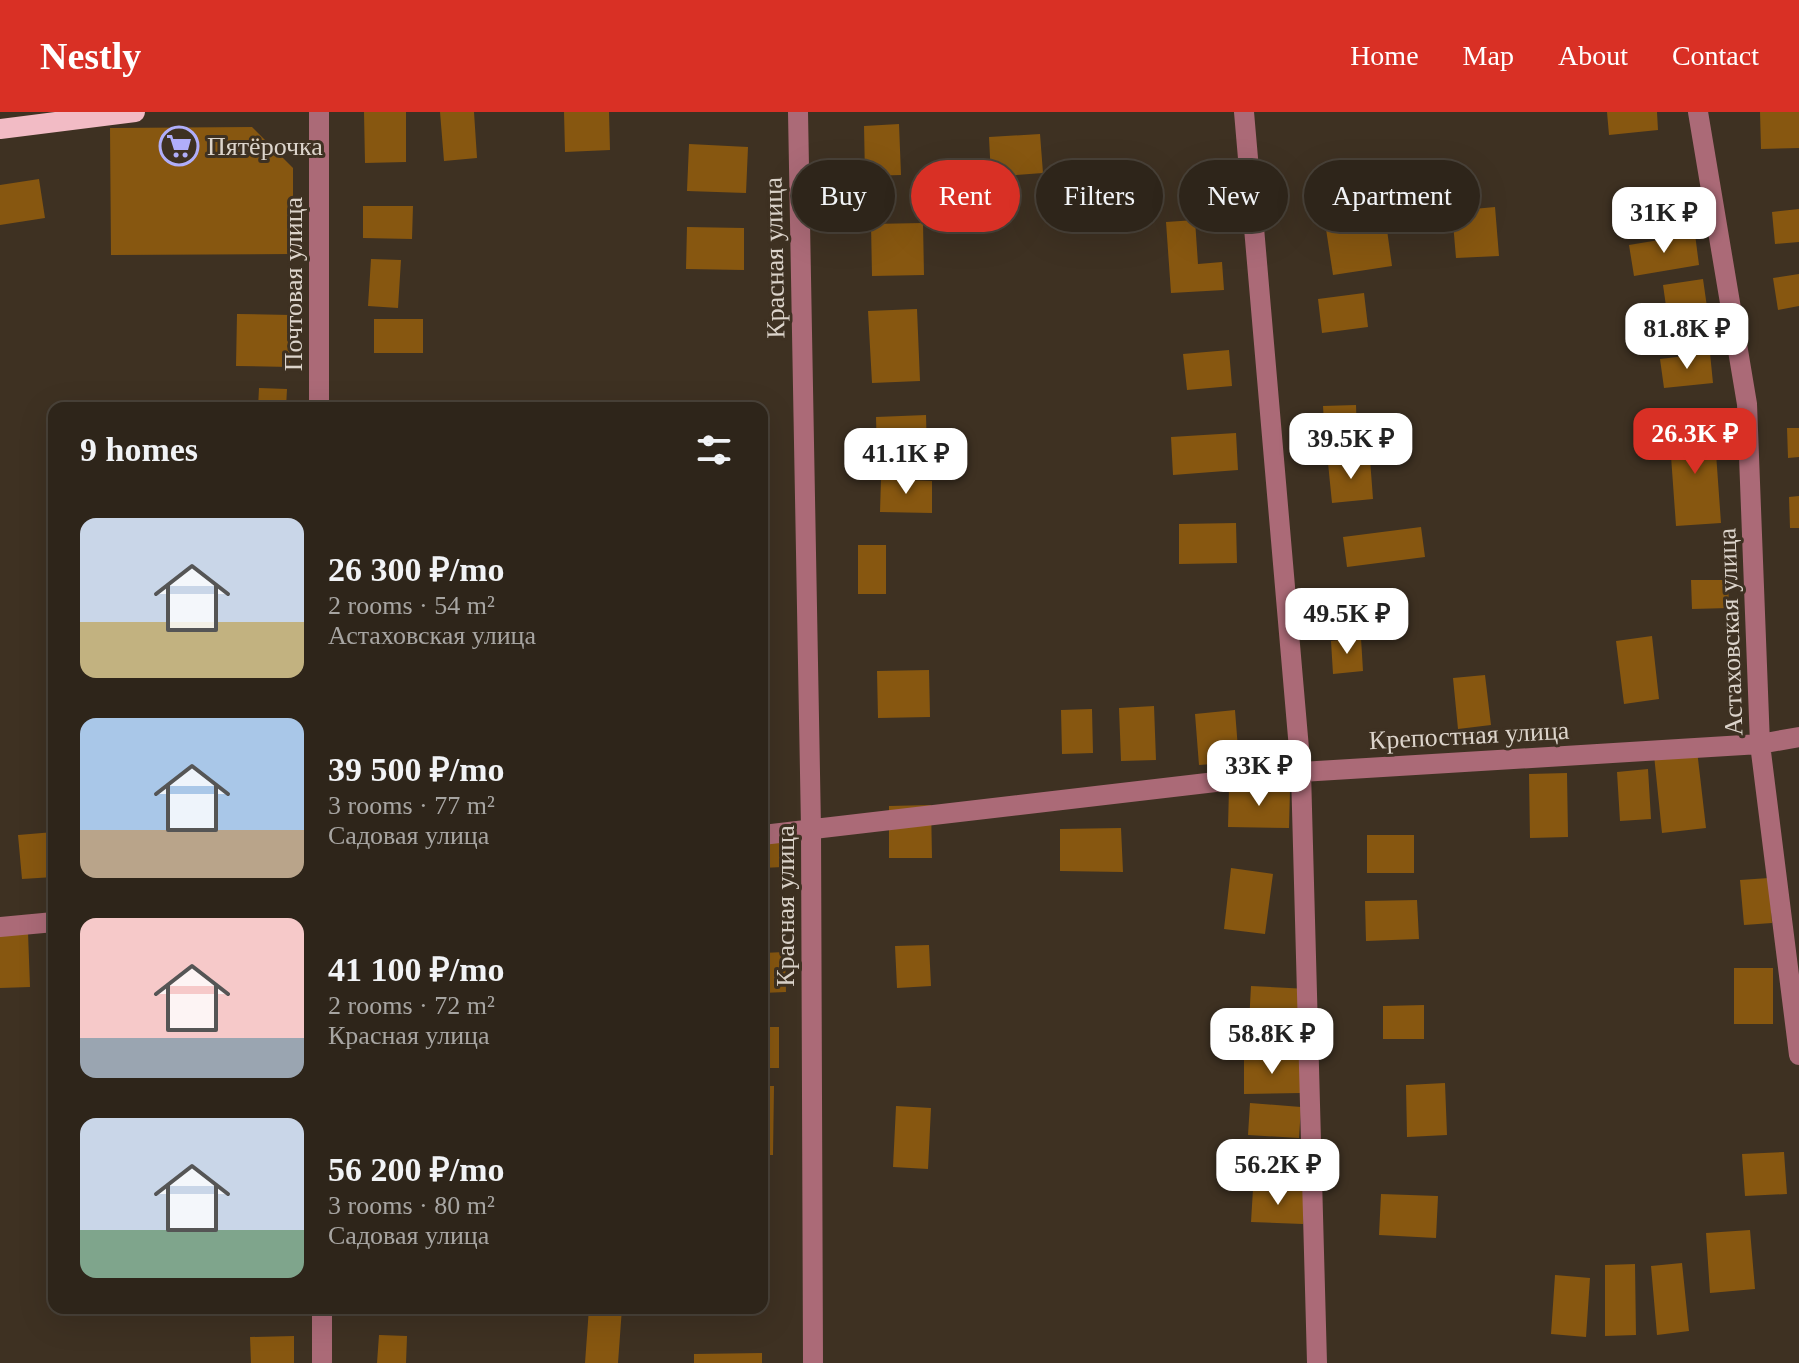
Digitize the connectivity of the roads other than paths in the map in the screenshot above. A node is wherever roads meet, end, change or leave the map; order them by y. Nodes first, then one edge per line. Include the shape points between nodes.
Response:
1 (135, 112) edge
2 (319, 112) edge
3 (798, 112) edge
4 (1244, 112) edge
5 (1698, 112) edge
6 (0, 129) edge
7 (319, 402) edge
8 (1799, 737) edge
9 (1760, 744) junction
10 (1301, 772) junction
11 (811, 828) junction
12 (768, 834) edge
13 (48, 923) edge
14 (0, 927) edge
15 (1799, 1055) edge
16 (322, 1314) edge
17 (322, 1363) edge
18 (813, 1363) edge
19 (1317, 1363) edge

1 - 6 main road
2 - 7 street, Почтовая улица
3 - 11 street, Красная улица
4 - 10 street
5 - 9 street, Астаховская улица via 1747,404
8 - 9 street, Крепостная улица
9 - 10 street, Крепостная улица
9 - 15 street, Астаховская улица
10 - 11 street, Крепостная улица
10 - 19 street
11 - 12 street, Крепостная улица
11 - 18 street, Красная улица
13 - 14 street
16 - 17 street

